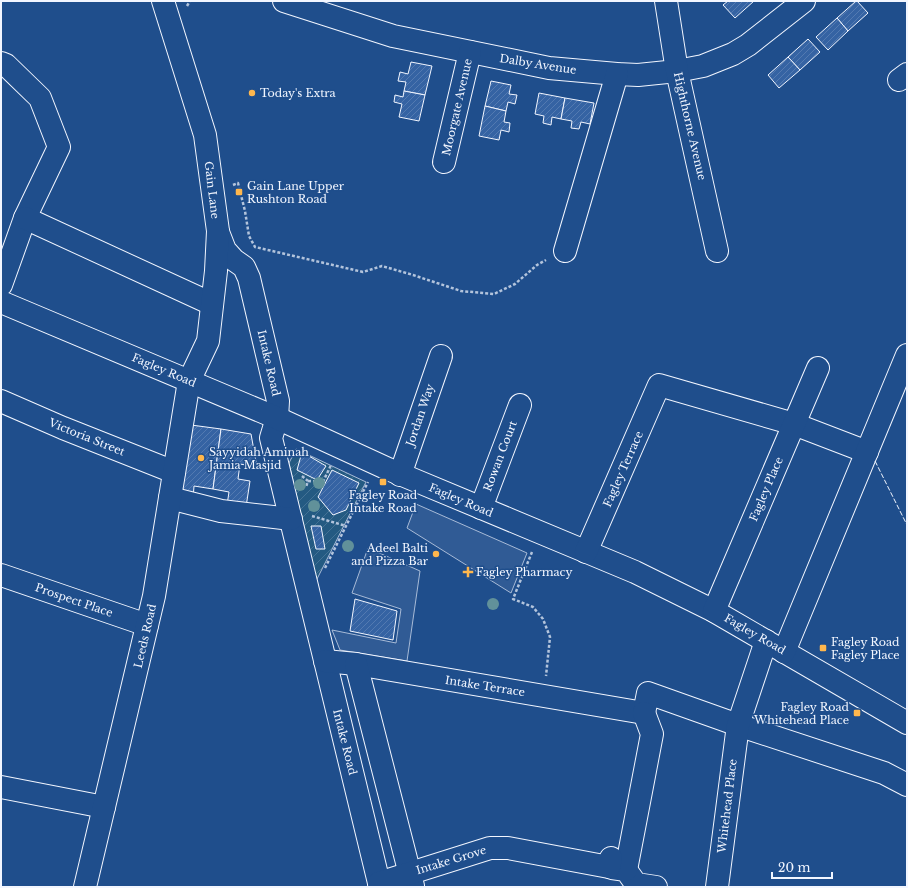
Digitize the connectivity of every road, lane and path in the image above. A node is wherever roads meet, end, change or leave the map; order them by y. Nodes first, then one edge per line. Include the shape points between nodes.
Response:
1 (163, 1) edge
2 (284, 1) edge
3 (666, 1) edge
4 (804, 1) edge
5 (470, 52) junction
6 (1, 63) edge
7 (677, 71) junction
8 (617, 74) junction
9 (444, 162) dead end
10 (212, 188) junction
11 (25, 218) junction
12 (218, 231) junction
13 (565, 251) joint
14 (717, 251) dead end
15 (1, 285) edge
16 (1, 302) edge
17 (212, 304) junction
18 (907, 355) edge
19 (441, 356) dead end
20 (818, 368) dead end
21 (189, 381) junction
22 (1, 401) edge
23 (520, 405) dead end
24 (278, 418) junction
25 (794, 424) junction
26 (867, 452) junction
27 (337, 466) dead end
28 (174, 472) junction
29 (400, 475) junction
30 (369, 480) dead end
31 (308, 481) dead end
32 (170, 498) junction
33 (481, 508) junction
34 (301, 517) junction
35 (346, 526) junction
36 (540, 533) junction
37 (586, 552) junction
38 (1, 575) edge
39 (310, 597) junction
40 (714, 611) junction
41 (147, 625) junction
42 (766, 641) junction
43 (784, 652) junction
44 (325, 661) junction
45 (356, 664) junction
46 (544, 696) junction
47 (644, 713) junction
48 (907, 723) edge
49 (738, 725) junction
50 (907, 785) edge
51 (1, 787) edge
52 (104, 807) junction
53 (615, 865) junction
54 (411, 880) edge
55 (379, 885) edge
56 (85, 887) edge
57 (656, 887) edge
58 (717, 887) edge

1 - 10 street, Gain Lane via 205,135
2 - 5 street, Dalby Avenue via 393,36
3 - 7 street, Highthorne Avenue
4 - 7 street, Dalby Avenue via 733,54 703,66
5 - 8 street, Dalby Avenue via 549,68
5 - 9 street, Moorgate Avenue
6 - 11 street via 40,98 59,147
7 - 8 street, Dalby Avenue via 638,75
7 - 14 street, Highthorne Avenue
8 - 13 street
10 - 12 street, Gain Lane
10 - 13 path via 238,183 249,236 255,247 363,272 382,266 462,291 494,294 515,284 537,265
11 - 15 street
11 - 17 street
12 - 17 street, Gain Lane
12 - 24 street, Intake Road via 225,250 244,267 249,278 278,401
16 - 21 street, Fagley Road
17 - 21 street, Gain Lane via 208,341
18 - 26 street
19 - 29 street, Jordan Way
20 - 25 street, Fagley Place
21 - 24 street, Fagley Road
21 - 28 street, Leeds Road
22 - 28 street, Victoria Street
23 - 33 street, Rowan Court
24 - 29 street, Fagley Road
24 - 34 street, Intake Road via 272,438
25 - 26 street
25 - 37 street, Fagley Terrace via 659,385
25 - 40 street, Fagley Place
26 - 43 street
27 - 31 path via 332,463 323,482
28 - 32 street, Leeds Road
29 - 33 street, Fagley Road
30 - 35 path
32 - 34 street via 220,511
32 - 41 street, Leeds Road
33 - 36 street, Fagley Road
34 - 35 path
34 - 39 street, Intake Road
35 - 39 path
36 - 37 street, Fagley Road
36 - 46 path via 513,599 533,607 544,619 550,637
37 - 40 street, Fagley Road via 635,572
38 - 41 street, Prospect Place
39 - 44 street, Intake Road
40 - 42 street, Fagley Road
41 - 52 street, Leeds Road
42 - 43 street, Fagley Road
42 - 49 street, Whitehead Place
43 - 48 street, Fagley Road
44 - 45 street, Intake Terrace
44 - 55 street, Intake Road
45 - 46 street, Intake Terrace
45 - 54 street
46 - 47 street, Intake Terrace
47 - 49 street via 648,693
47 - 53 street via 652,734
49 - 50 street via 884,773
49 - 58 street, Whitehead Place
51 - 52 street
52 - 56 street, Leeds Road
53 - 54 street, Intake Grove via 508,848 490,848
53 - 57 street via 636,884
54 - 55 street, Intake Grove

